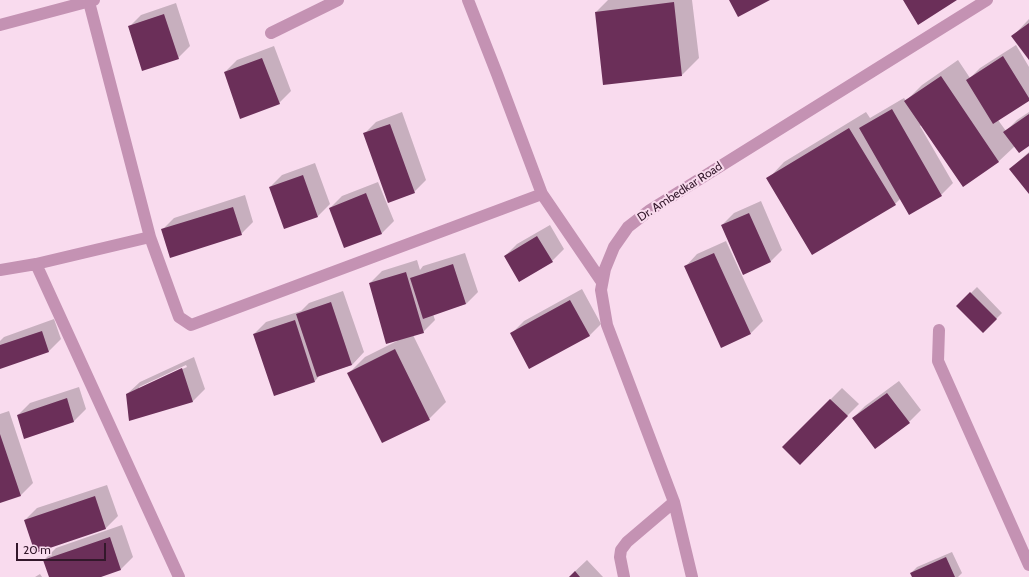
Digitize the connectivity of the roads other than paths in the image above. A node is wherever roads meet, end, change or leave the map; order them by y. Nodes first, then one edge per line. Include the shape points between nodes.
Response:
1 (338, 0) edge
2 (468, 0) edge
3 (987, 0) edge
4 (92, 1) edge
5 (0, 25) edge
6 (271, 33) dead end
7 (542, 194) junction
8 (150, 237) junction
9 (36, 264) junction
10 (0, 270) edge
11 (602, 282) junction
12 (939, 330) dead end
13 (674, 502) junction
14 (1029, 565) edge
15 (179, 577) edge
16 (624, 577) edge
17 (692, 577) edge

1 - 6 street
2 - 7 street
3 - 11 street, Dr. Ambedkar Road via 650,210 628,228 614,247
4 - 5 street
4 - 8 street
7 - 8 street via 191,325 178,317
7 - 11 street
8 - 9 street
9 - 10 street
9 - 15 street
11 - 13 street, Dr. Ambedkar Road via 607,324
12 - 14 street via 938,361
13 - 16 street via 621,550
13 - 17 street, Dr. Ambedkar Road

